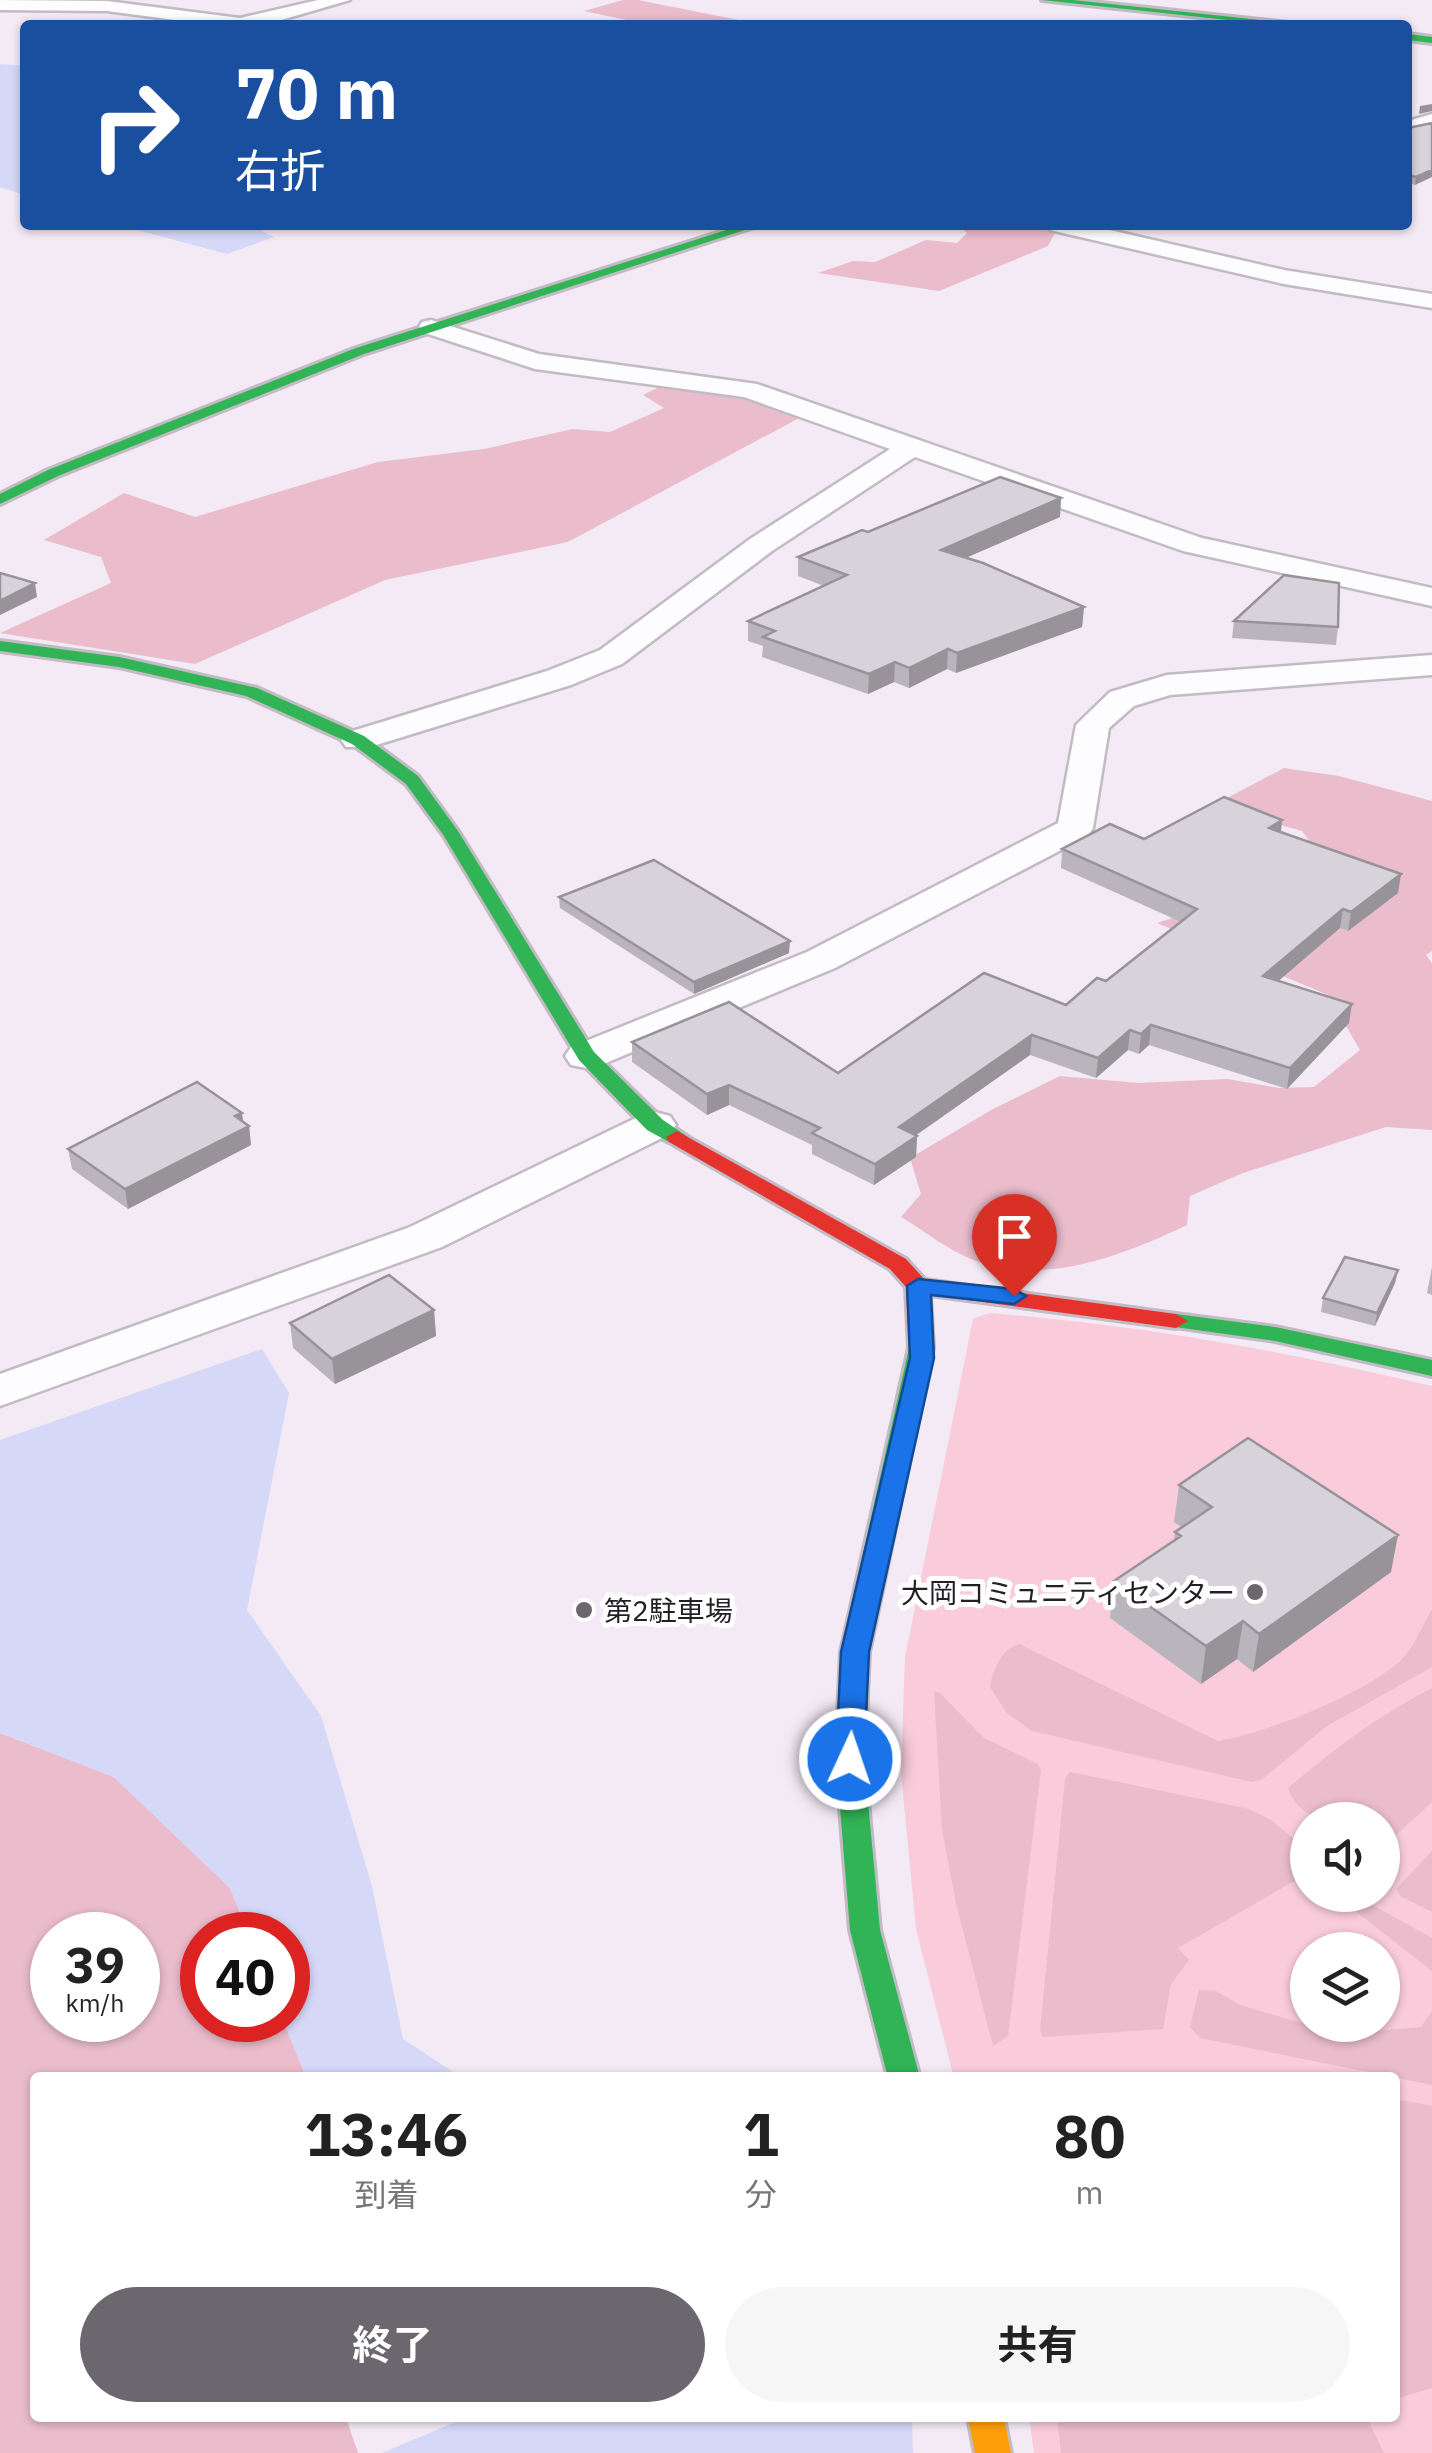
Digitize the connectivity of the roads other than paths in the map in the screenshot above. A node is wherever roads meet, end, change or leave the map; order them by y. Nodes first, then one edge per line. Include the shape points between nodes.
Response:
1 (341, 0) edge
2 (1046, 0) edge
3 (0, 5) edge
4 (218, 20) edge
5 (265, 20) edge
6 (1251, 20) edge
7 (738, 230) edge
8 (1080, 230) edge
9 (1432, 301) edge
10 (431, 327) junction
11 (915, 445) junction
12 (0, 500) edge
13 (1432, 597) edge
14 (0, 646) edge
15 (1432, 665) edge
16 (358, 740) junction
17 (586, 1056) junction
18 (654, 1125) junction
19 (918, 1286) junction
20 (1432, 1368) edge
21 (0, 1391) edge
22 (902, 2072) edge
23 (987, 2422) edge
24 (993, 2453) edge

1 - 5 street
2 - 6 street
3 - 4 street via 108,6
7 - 10 street
8 - 9 street
10 - 11 street via 534,361 748,390
10 - 12 street via 53,473
11 - 13 street via 1221,553
11 - 16 street via 760,546 610,657
14 - 16 street via 119,662 251,692
15 - 17 street via 1166,686 1122,699 1093,725 1076,828 820,960
16 - 17 street via 412,780 452,835
17 - 18 street
18 - 19 street via 898,1264
18 - 21 street via 426,1237
19 - 20 street via 1275,1334
19 - 22 street via 922,1358 855,1652 850,1759 865,1930
23 - 24 street

